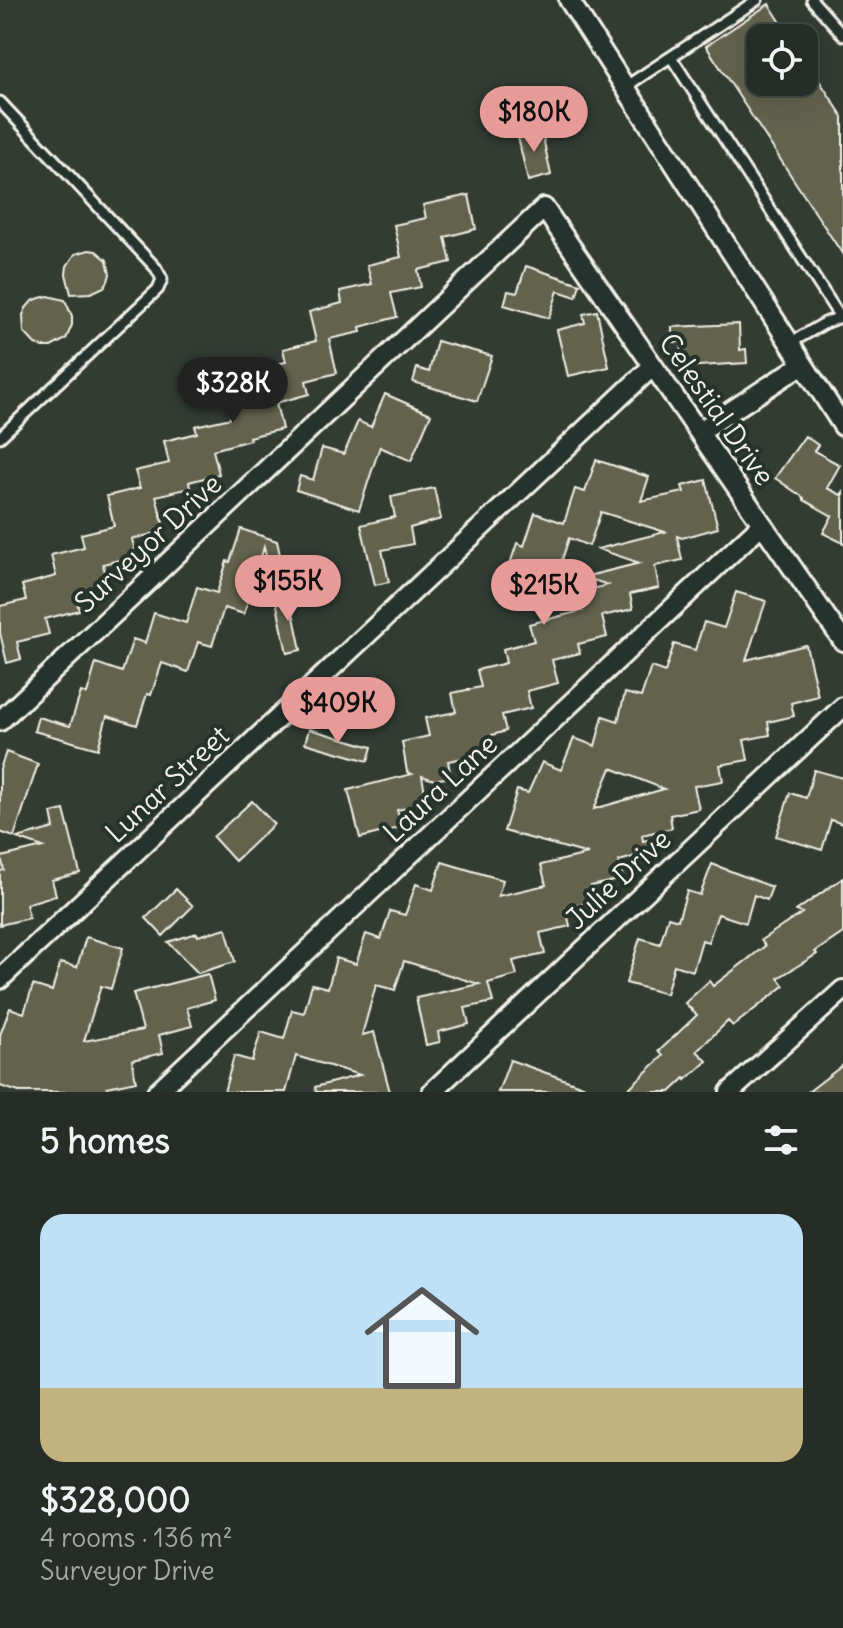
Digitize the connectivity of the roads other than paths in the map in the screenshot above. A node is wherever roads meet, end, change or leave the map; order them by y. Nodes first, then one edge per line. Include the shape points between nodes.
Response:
1 (569, 0) edge
2 (757, 0) edge
3 (812, 0) edge
4 (843, 35) edge
5 (671, 57) junction
6 (625, 87) junction
7 (0, 102) edge
8 (544, 208) joint
9 (842, 317) edge
10 (790, 343) junction
11 (803, 364) junction
12 (653, 366) junction
13 (843, 426) edge
14 (699, 432) junction
15 (0, 437) edge
16 (762, 524) junction
17 (843, 641) edge
18 (843, 707) edge
19 (0, 721) edge
20 (0, 979) edge
21 (843, 990) edge
22 (737, 1090) edge
23 (157, 1092) edge
24 (432, 1092) edge

1 - 6 street
2 - 5 lane
3 - 4 lane
5 - 6 lane
5 - 9 lane
6 - 10 street
7 - 15 lane via 162,279 158,289
8 - 12 street, Celestial Drive
8 - 19 street, Surveyor Drive
9 - 10 lane
10 - 11 street
11 - 13 street
11 - 14 street
12 - 14 street, Celestial Drive
12 - 20 street, Lunar Street
14 - 16 street, Celestial Drive
16 - 17 street, Celestial Drive
16 - 23 street, Laura Lane
18 - 24 street, Julie Drive
21 - 22 street

